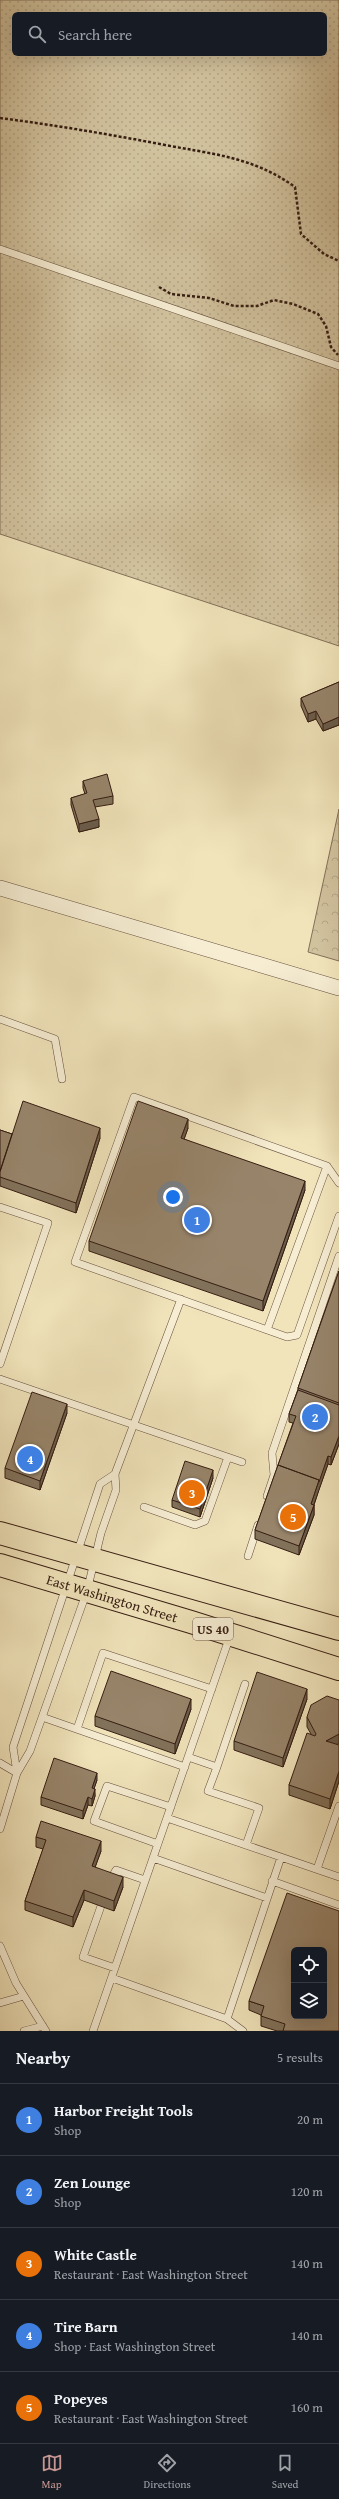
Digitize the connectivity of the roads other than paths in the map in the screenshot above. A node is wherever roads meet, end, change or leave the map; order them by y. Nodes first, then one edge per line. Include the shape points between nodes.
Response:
1 (0, 249) edge
2 (339, 366) edge
3 (0, 888) edge
4 (339, 988) edge
5 (0, 1019) edge
6 (62, 1080) dead end
7 (327, 1166) junction
8 (339, 1183) edge
9 (0, 1207) edge
10 (339, 1216) edge
11 (339, 1256) edge
12 (181, 1299) junction
13 (267, 1330) junction
14 (0, 1364) edge
15 (0, 1378) edge
16 (133, 1424) junction
17 (228, 1457) junction
18 (242, 1462) dead end
19 (115, 1474) junction
20 (265, 1505) edge
21 (144, 1507) dead end
22 (260, 1519) edge
23 (0, 1533) edge
24 (248, 1556) dead end
25 (84, 1558) junction
26 (0, 1565) edge
27 (65, 1585) junction
28 (87, 1591) junction
29 (339, 1629) edge
30 (230, 1635) junction
31 (339, 1669) edge
32 (245, 1684) dead end
33 (212, 1689) junction
34 (42, 1717) junction
35 (77, 1729) junction
36 (188, 1757) junction
37 (0, 1763) edge
38 (185, 1767) junction
39 (217, 1767) junction
40 (17, 1772) junction
41 (339, 1806) edge
42 (171, 1807) junction
43 (167, 1818) junction
44 (0, 1829) edge
45 (158, 1844) junction
46 (246, 1845) junction
47 (281, 1857) junction
48 (153, 1858) junction
49 (317, 1870) junction
50 (339, 1877) edge
51 (145, 1880) junction
52 (272, 1881) junction
53 (109, 1882) edge
54 (267, 1898) junction
55 (339, 1905) edge
56 (101, 1906) edge
57 (0, 1946) edge
58 (3, 1962) edge
59 (115, 1968) junction
60 (112, 1978) junction
61 (24, 1996) junction
62 (0, 2003) edge
63 (227, 2020) junction
64 (45, 2028) edge
65 (24, 2031) edge
66 (93, 2031) edge
67 (243, 2031) edge

1 - 2 lane
3 - 4 street
5 - 6 lane via 55,1039
7 - 8 lane
7 - 12 lane via 134,1097 75,1262
7 - 13 lane
9 - 14 lane via 48,1223
10 - 13 lane via 298,1335 287,1337
11 - 20 lane via 272,1453 274,1475
12 - 13 lane
12 - 16 lane via 138,1417
15 - 16 lane
16 - 17 lane
16 - 19 lane
17 - 18 lane
17 - 21 lane via 205,1520 195,1525
19 - 25 lane via 116,1490
19 - 25 lane via 100,1484
22 - 24 lane
23 - 25 main road, US 40
25 - 27 lane
25 - 28 lane
25 - 29 main road, US 40
26 - 27 main road, East Washington Street / US 40
27 - 28 main road, East Washington Street / US 40
27 - 40 lane via 13,1747
28 - 30 main road, East Washington Street / US 40
28 - 34 lane
30 - 31 main road, East Washington Street / US 40
30 - 33 lane
32 - 39 lane
33 - 35 lane via 103,1652
33 - 36 lane
34 - 35 lane
34 - 40 lane via 30,1751
35 - 38 lane
36 - 38 lane
36 - 39 lane
37 - 40 lane
38 - 42 lane
39 - 46 lane via 208,1791 259,1808
40 - 44 lane
41 - 49 lane
42 - 43 lane
42 - 45 lane via 107,1786 94,1821
43 - 45 lane
43 - 46 lane
45 - 48 lane
46 - 47 lane
47 - 49 lane
47 - 52 lane
48 - 51 lane
48 - 54 lane
49 - 50 lane
51 - 53 lane via 116,1870
51 - 59 lane
52 - 54 lane
52 - 55 lane
54 - 63 lane
56 - 59 lane via 83,1957
57 - 58 lane
58 - 61 lane
59 - 60 lane
60 - 63 lane
60 - 66 lane
61 - 62 lane
61 - 64 lane
63 - 67 lane
64 - 65 lane

